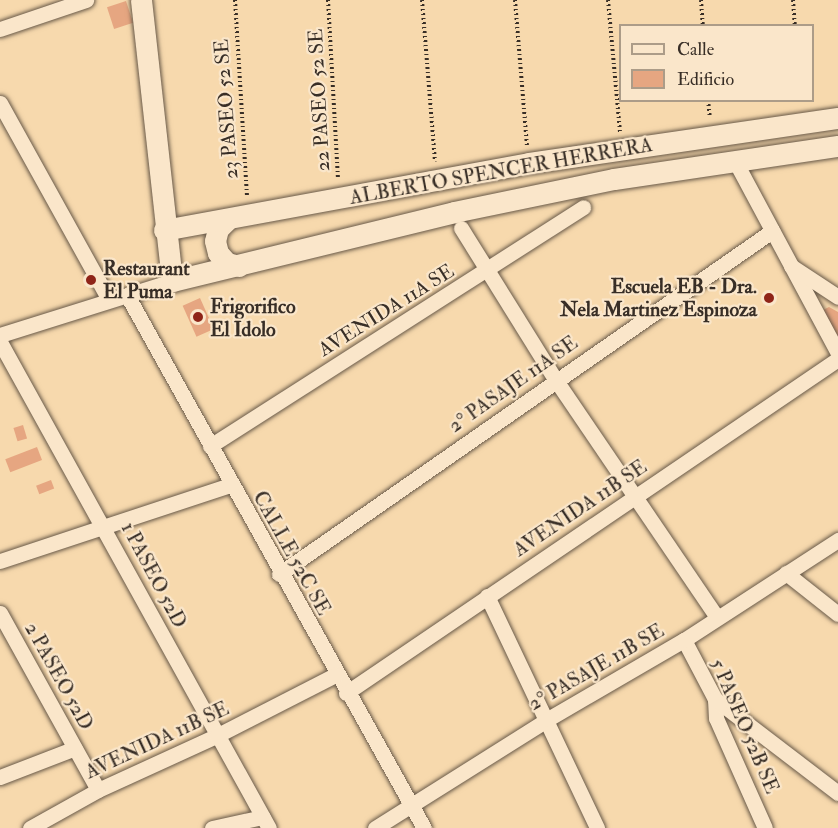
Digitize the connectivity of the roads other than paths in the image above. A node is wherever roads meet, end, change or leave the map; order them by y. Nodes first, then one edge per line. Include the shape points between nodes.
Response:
1 (86, 0) edge
2 (141, 0) edge
3 (0, 29) edge
4 (0, 103) edge
5 (838, 118) edge
6 (838, 146) edge
7 (735, 161) junction
8 (583, 207) dead end
9 (227, 220) junction
10 (461, 228) dead end
11 (164, 230) junction
12 (772, 231) junction
13 (789, 264) junction
14 (239, 266) junction
15 (486, 272) junction
16 (172, 281) junction
17 (127, 295) junction
18 (838, 297) edge
19 (109, 300) junction
20 (0, 335) edge
21 (0, 342) edge
22 (838, 354) edge
23 (838, 359) edge
24 (555, 379) junction
25 (210, 446) junction
26 (230, 485) junction
27 (634, 496) junction
28 (104, 528) junction
29 (838, 540) edge
30 (0, 561) edge
31 (786, 573) junction
32 (279, 574) junction
33 (487, 596) junction
34 (0, 614) edge
35 (838, 614) edge
36 (717, 616) junction
37 (684, 640) junction
38 (335, 675) junction
39 (346, 693) junction
40 (715, 699) junction
41 (548, 719) junction
42 (216, 736) junction
43 (75, 748) junction
44 (0, 777) edge
45 (98, 790) junction
46 (838, 793) edge
47 (412, 806) junction
48 (266, 823) edge
49 (30, 828) edge
50 (212, 828) edge
51 (375, 828) edge
52 (424, 828) edge
53 (597, 828) edge
54 (765, 828) edge

1 - 3 street
2 - 11 street
4 - 19 street
5 - 9 street, ALBERTO SPENCER HERRERA via 529,163
6 - 7 street, ALBERTO SPENCER HERRERA
7 - 12 street
7 - 14 street, ALBERTO SPENCER HERRERA via 614,179 454,212
8 - 15 street, AVENIDA 11A SE
9 - 11 street, ALBERTO SPENCER HERRERA
9 - 14 street via 216,235 218,253 227,263
10 - 15 street
11 - 16 street
12 - 13 street
12 - 24 street, 2° PASAJE 11A SE
13 - 18 street
13 - 22 street
14 - 16 street, ALBERTO SPENCER HERRERA
15 - 24 street
15 - 25 street, AVENIDA 11A SE
16 - 17 street
17 - 19 street
17 - 25 street, CALLE 52C SE
19 - 20 street
21 - 28 street, 1 PASEO 52D
23 - 27 street, AVENIDA 11B SE
24 - 27 street
24 - 32 street, 2° PASAJE 11A SE
25 - 26 street, CALLE 52C SE
26 - 28 street
26 - 32 street, CALLE 52C SE
27 - 33 street, AVENIDA 11B SE
27 - 36 street
28 - 30 street
28 - 42 street, 1 PASEO 52D
29 - 31 street, 2° PASAJE 11B SE
31 - 35 street
31 - 36 street, 2° PASAJE 11B SE
32 - 38 street, CALLE 52C SE
33 - 39 street, AVENIDA 11B SE
33 - 41 street
34 - 43 street, 2 PASEO 52D
36 - 37 street, 2° PASAJE 11B SE
37 - 40 street, 5 PASEO 52B SE
37 - 41 street, 2° PASAJE 11B SE
38 - 39 street, CALLE 52C SE
38 - 42 street, AVENIDA 11B SE
39 - 47 street, CALLE 52C SE
40 - 46 street
40 - 54 street, 5 PASEO 52B SE via 716,718
41 - 47 street, 2° PASAJE 11B SE
41 - 53 street
42 - 45 street, AVENIDA 11B SE
42 - 48 street, 1 PASEO 52D
43 - 44 street
43 - 45 street, 2 PASEO 52D
45 - 49 street, AVENIDA 11B SE
47 - 51 street, 2° PASAJE 11B SE
47 - 52 street, CALLE 52C SE
48 - 50 street

